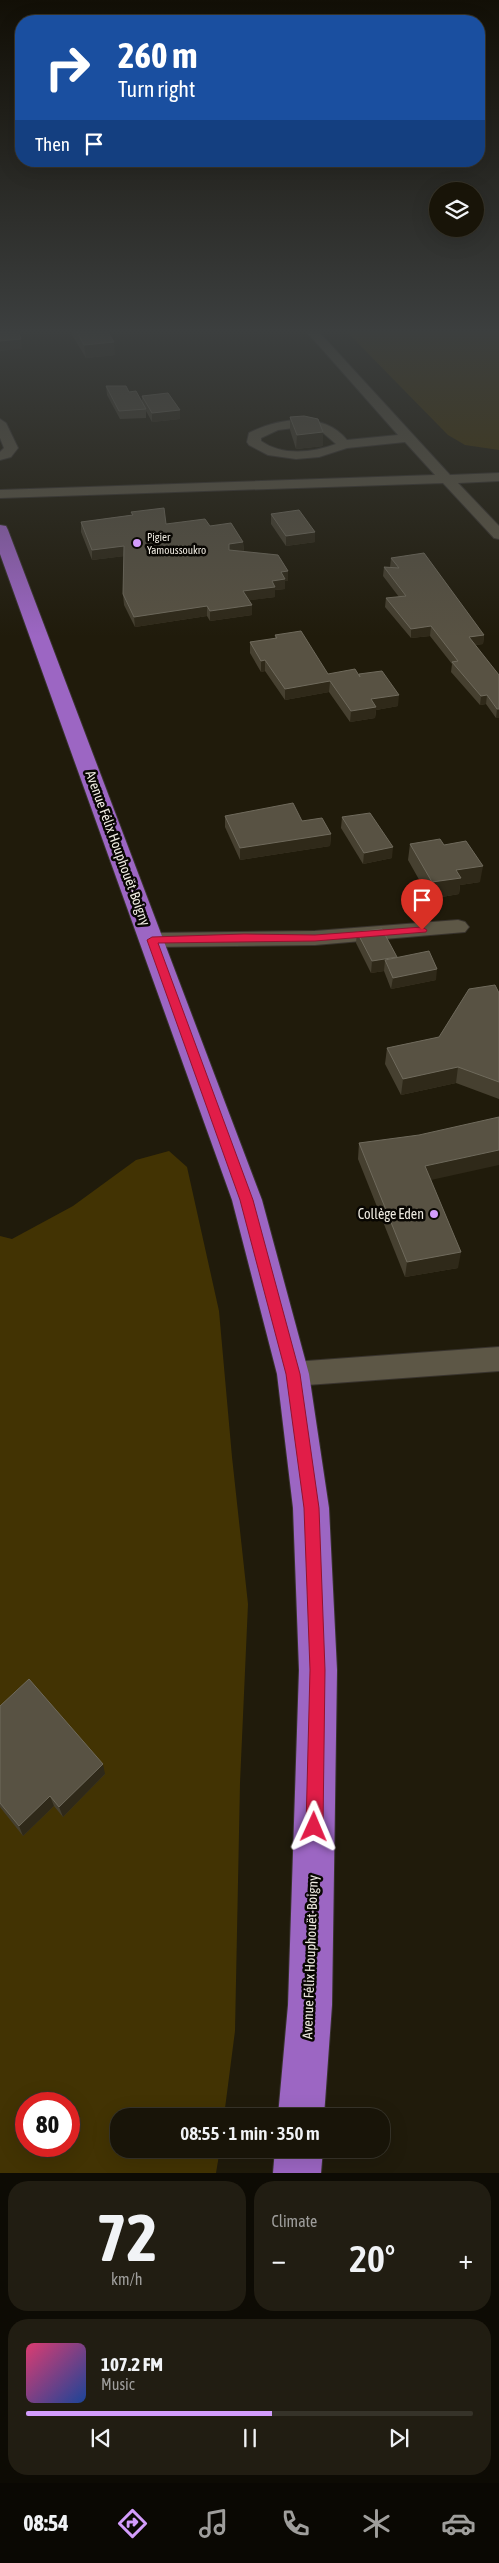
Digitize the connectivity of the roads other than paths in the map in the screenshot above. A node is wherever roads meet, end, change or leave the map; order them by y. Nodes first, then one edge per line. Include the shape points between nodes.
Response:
1 (5, 433) edge
2 (258, 433) edge
3 (335, 433) edge
4 (404, 433) edge
5 (408, 438) junction
6 (343, 444) junction
7 (0, 456) edge
8 (499, 477) edge
9 (446, 479) junction
10 (0, 494) edge
11 (0, 530) edge
12 (499, 535) edge
13 (458, 927) dead end
14 (152, 940) junction
15 (499, 1359) edge
16 (293, 1374) junction
17 (303, 2108) edge
18 (298, 2158) edge
19 (297, 2173) edge

1 - 7 street via 11,448
2 - 6 street via 254,442 261,448 293,455 313,455
3 - 6 street
4 - 5 street
5 - 6 street
5 - 9 street
8 - 9 street
9 - 10 street
9 - 12 street
11 - 14 highway, Avenue Félix Houphouët-Boigny
13 - 14 street via 315,938
14 - 16 highway, Avenue Félix Houphouët-Boigny via 247,1200
15 - 16 street
16 - 17 highway, Avenue Félix Houphouët-Boigny via 312,1508 318,1670 310,2005
18 - 19 highway

